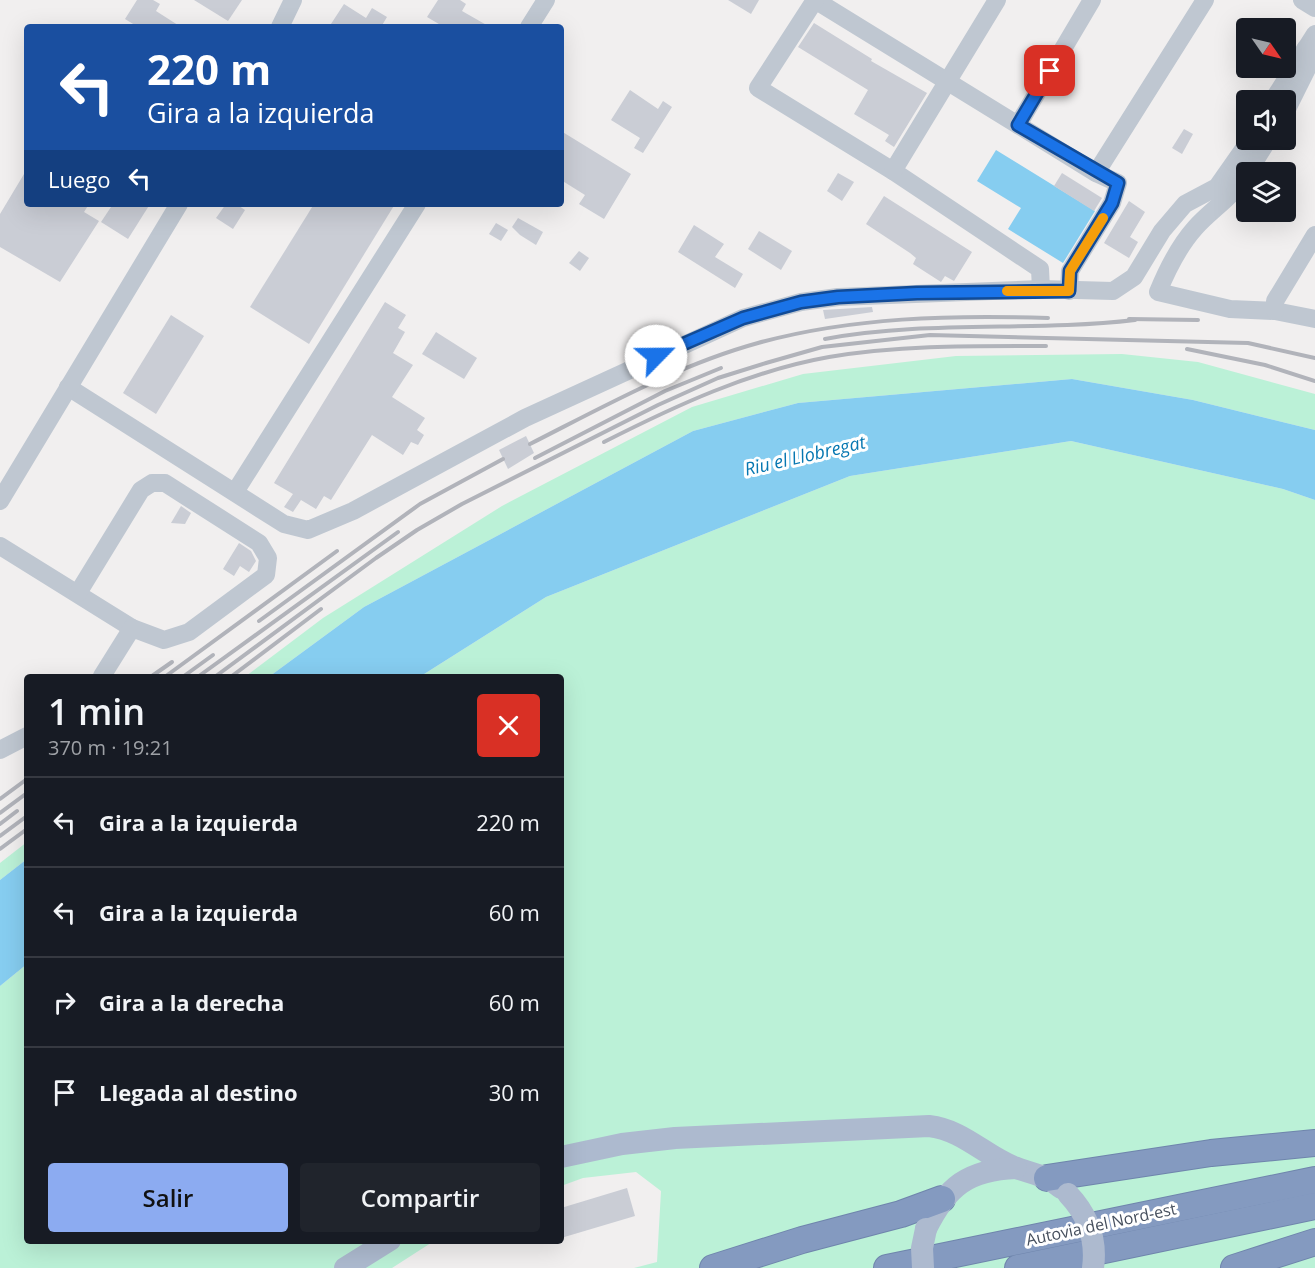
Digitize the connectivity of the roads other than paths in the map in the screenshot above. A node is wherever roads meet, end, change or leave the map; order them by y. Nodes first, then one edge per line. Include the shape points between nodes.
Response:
1 (293, 0) edge
2 (546, 0) edge
3 (815, 0) edge
4 (997, 0) edge
5 (1092, 0) edge
6 (1205, 0) edge
7 (1302, 0) edge
8 (1315, 8) edge
9 (281, 24) edge
10 (531, 24) edge
11 (1310, 42) edge
12 (947, 81) junction
13 (1280, 90) edge
14 (1296, 91) edge
15 (1018, 125) junction
16 (1243, 150) edge
17 (893, 171) junction
18 (1096, 173) junction
19 (1236, 192) edge
20 (177, 207) edge
21 (415, 207) edge
22 (1174, 217) junction
23 (1195, 229) junction
24 (1315, 235) edge
25 (1041, 290) junction
26 (1069, 291) junction
27 (1275, 311) junction
28 (1315, 319) edge
29 (69, 387) junction
30 (235, 492) junction
31 (0, 501) edge
32 (0, 546) edge
33 (78, 593) junction
34 (132, 628) junction
35 (103, 674) edge
36 (24, 738) edge
37 (0, 750) edge
38 (961, 1136) junction
39 (1315, 1143) edge
40 (564, 1156) edge
41 (1016, 1168) junction
42 (1047, 1178) junction
43 (966, 1179) junction
44 (1315, 1179) edge
45 (942, 1199) junction
46 (1315, 1206) edge
47 (1315, 1242) edge
48 (384, 1244) edge
49 (345, 1268) edge
50 (713, 1268) edge
51 (887, 1268) edge
52 (923, 1268) edge
53 (1018, 1268) edge
54 (1093, 1268) edge
55 (1234, 1268) edge

1 - 9 street
2 - 10 street
3 - 12 street
3 - 17 street via 758,88
4 - 12 street
5 - 15 street
6 - 18 street
7 - 8 street
11 - 13 street
11 - 14 street via 1310,63
12 - 15 street
12 - 17 street
15 - 18 street
16 - 22 street via 1217,187 1185,204
17 - 25 street via 1040,268
18 - 26 street via 1118,183 1112,203 1070,271
19 - 23 street
20 - 29 street
21 - 30 street
22 - 23 street
22 - 26 street via 1134,277 1113,291
23 - 27 street via 1169,265 1158,292 1230,309
24 - 27 street via 1275,301
25 - 26 street
25 - 30 street via 838,297 801,302 743,318 525,418 352,511 308,530 284,524
27 - 28 street
29 - 30 street
29 - 31 street
32 - 33 street
33 - 34 street
33 - 34 street via 141,490 152,483 165,483 259,543 268,558 266,575 189,632 164,640
34 - 35 street
36 - 37 street
38 - 40 main road via 943,1128 913,1126 762,1133 649,1140
38 - 41 main road
38 - 43 main road via 969,1154
39 - 42 highway
41 - 42 main road
41 - 43 main road via 995,1169
42 - 54 main road, bridge via 1068,1194 1084,1215 1094,1239
43 - 45 main road
44 - 51 highway, Autovia del Nord-est
45 - 50 highway
45 - 52 main road, bridge via 926,1229
46 - 53 highway, Autovia del Nord-est
47 - 55 highway
48 - 49 main road

